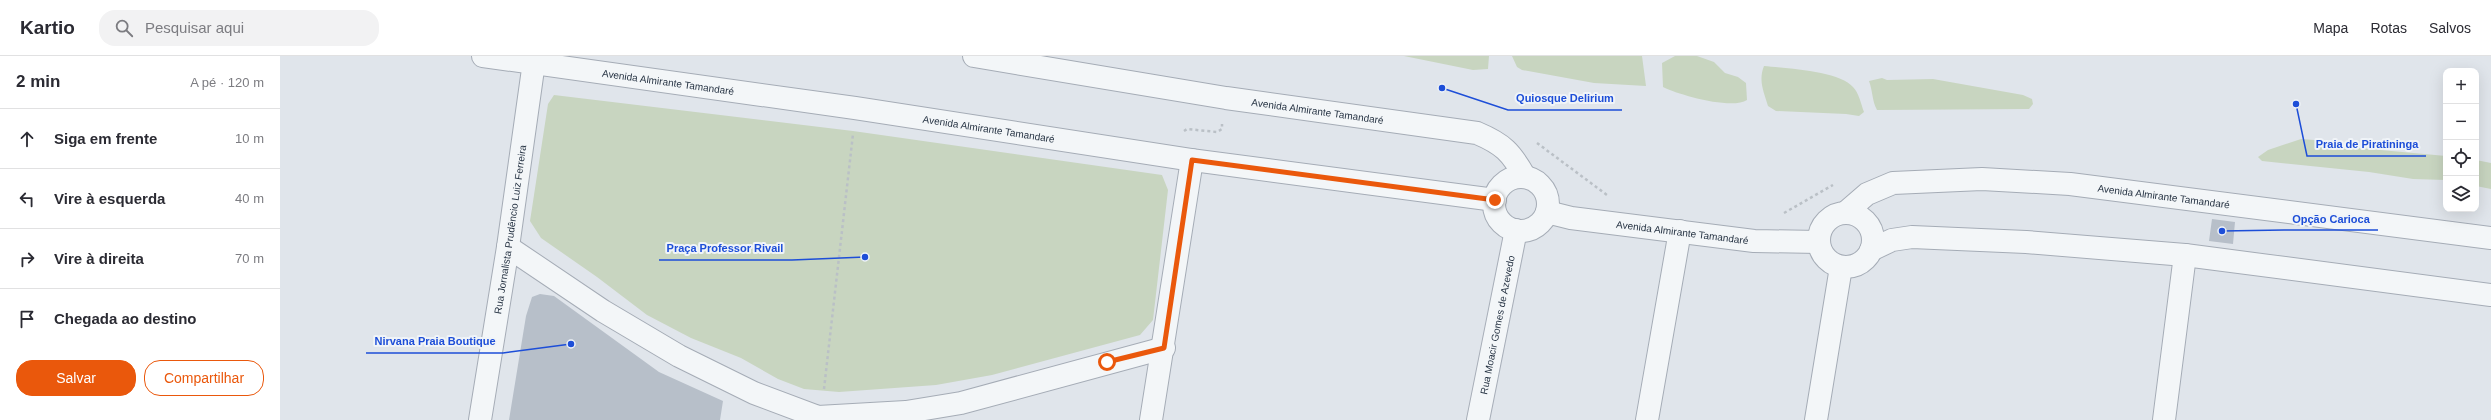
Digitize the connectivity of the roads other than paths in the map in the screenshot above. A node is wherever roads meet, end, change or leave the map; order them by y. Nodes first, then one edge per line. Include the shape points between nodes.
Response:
1 (483, 56) edge
2 (974, 56) edge
3 (534, 62) junction
4 (1192, 160) junction
5 (1525, 177) junction
6 (1495, 200) junction
7 (1547, 212) junction
8 (1845, 213) junction
9 (1516, 230) junction
10 (1680, 231) junction
11 (2491, 238) edge
12 (1819, 242) junction
13 (508, 247) junction
14 (1871, 250) junction
15 (2185, 255) junction
16 (1841, 267) junction
17 (2491, 295) edge
18 (1164, 348) junction
19 (818, 419) edge
20 (480, 420) edge
21 (1151, 420) edge
22 (1478, 420) edge
23 (1647, 420) edge
24 (1816, 420) edge
25 (2164, 420) edge

1 - 3 street, Avenida Almirante Tamandaré
2 - 5 street, Avenida Almirante Tamandaré via 1219,97 1477,133 1497,141 1512,155
3 - 4 street, Avenida Almirante Tamandaré
3 - 13 street, Rua Jornalista Prudêncio Luiz Ferreira
4 - 6 street, Avenida Almirante Tamandaré
4 - 18 street
5 - 6 street via 1517,177 1502,185
5 - 7 street via 1533,179 1544,190 1548,197
6 - 9 street via 1499,219 1509,228
7 - 9 street via 1538,225 1524,231
7 - 10 street, Avenida Almirante Tamandaré via 1571,218
8 - 11 street, Avenida Almirante Tamandaré via 1867,194 1894,183 1982,179 2070,184
8 - 12 street via 1830,218 1824,224
8 - 14 street via 1854,214 1869,225 1873,242
9 - 22 street, Rua Moacir Gomes de Azevedo
10 - 12 street, Avenida Almirante Tamandaré via 1754,241
10 - 23 street
12 - 16 street via 1822,254
13 - 19 street via 603,311 679,356 754,393
13 - 20 street, Rua Jornalista Prudêncio Luiz Ferreira
14 - 15 street via 1892,240 1912,237 1962,238
14 - 16 street via 1859,264
15 - 17 street
15 - 25 street
16 - 24 street
18 - 19 street via 961,403 906,412
18 - 21 street

